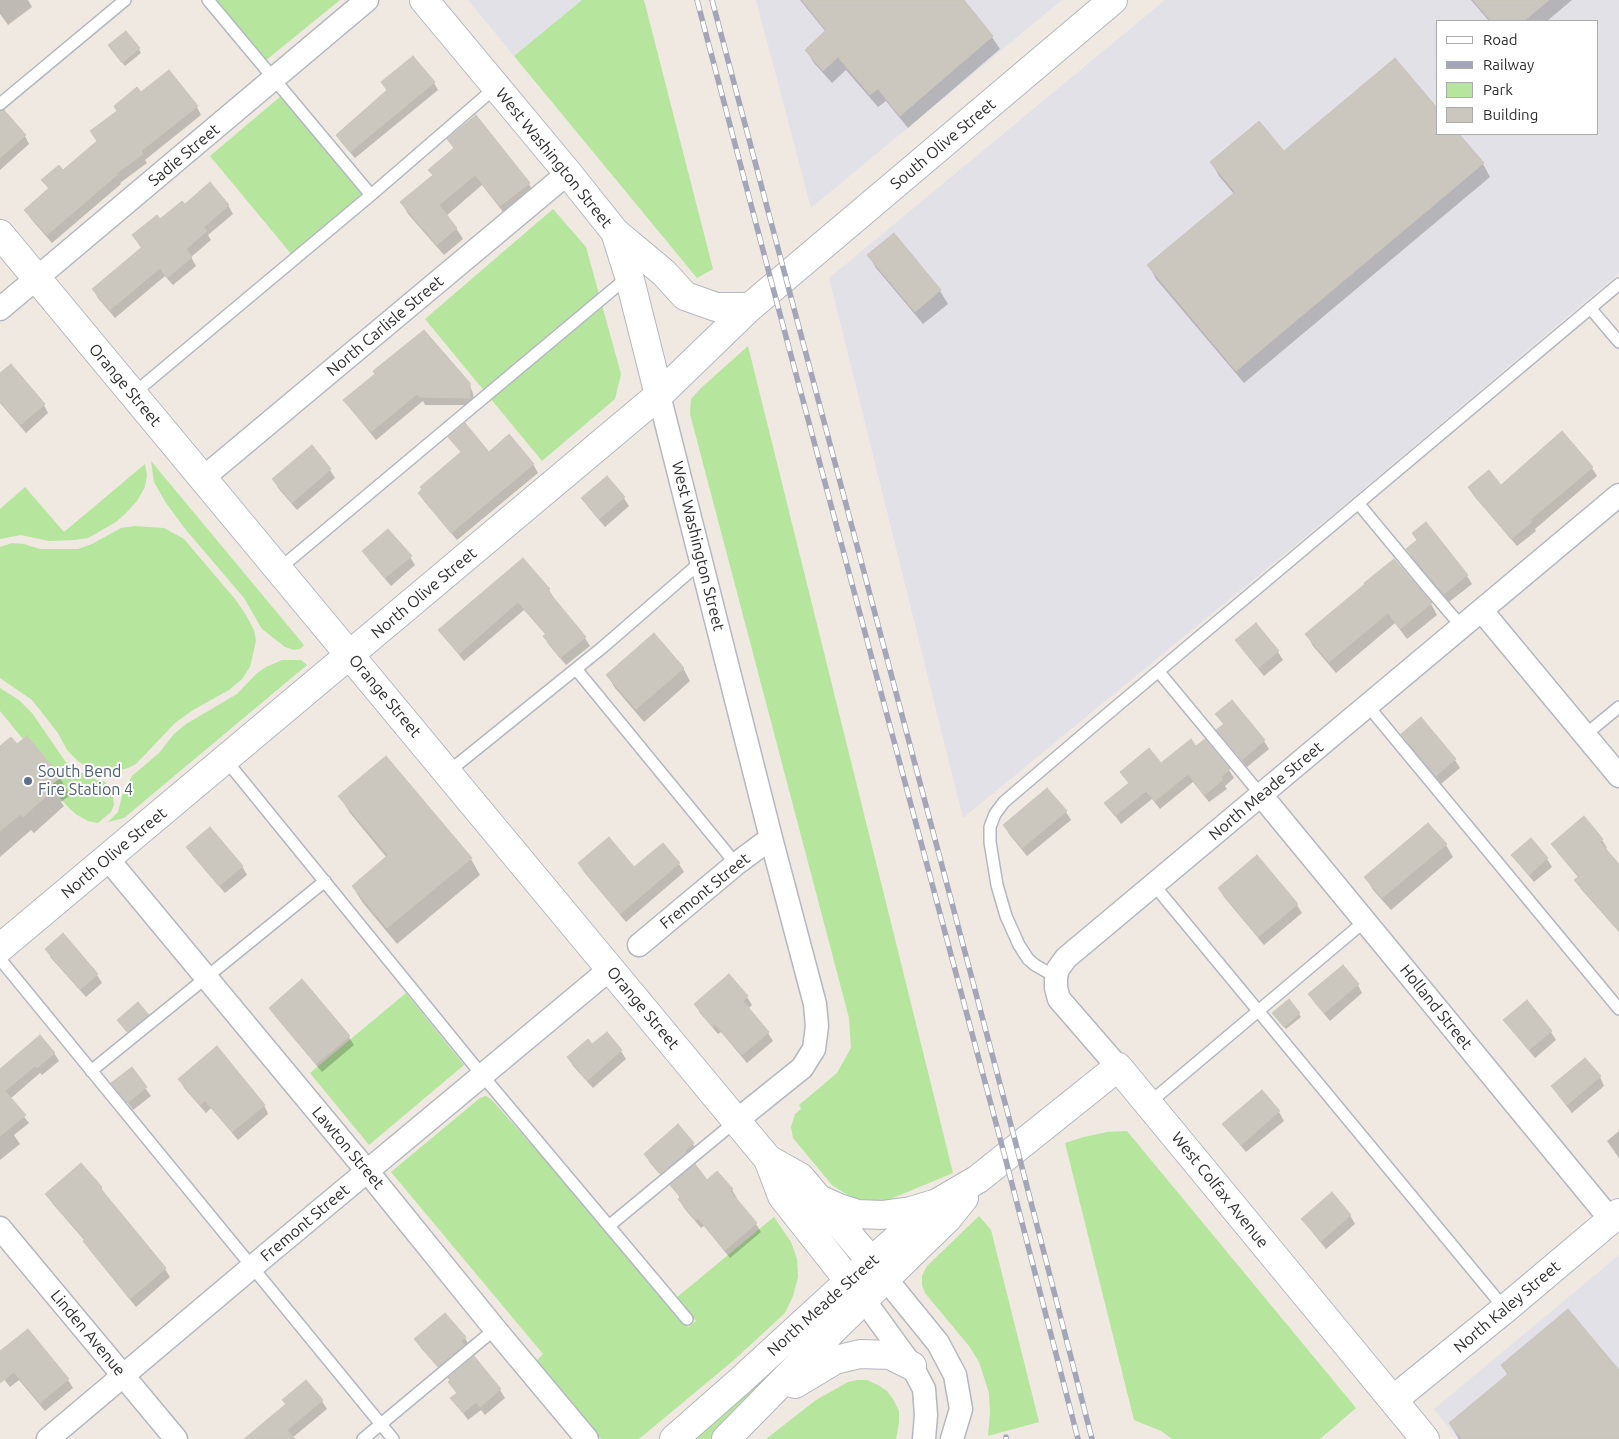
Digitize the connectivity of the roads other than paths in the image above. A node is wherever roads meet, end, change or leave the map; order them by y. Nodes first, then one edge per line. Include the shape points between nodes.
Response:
1 (125, 0) edge
2 (208, 0) edge
3 (367, 0) edge
4 (424, 0) edge
5 (1113, 0) edge
6 (274, 78) junction
7 (496, 87) junction
8 (0, 104) edge
9 (568, 173) junction
10 (371, 195) junction
11 (0, 234) edge
12 (639, 268) junction
13 (37, 278) junction
14 (1619, 284) edge
15 (773, 288) joint
16 (750, 308) junction
17 (1590, 308) junction
18 (0, 309) edge
19 (1619, 342) edge
20 (133, 394) junction
21 (659, 395) junction
22 (203, 478) junction
23 (1619, 495) edge
24 (1358, 503) junction
25 (702, 561) junction
26 (279, 569) junction
27 (1482, 611) junction
28 (1462, 627) junction
29 (350, 654) junction
30 (576, 669) junction
31 (1159, 672) junction
32 (1368, 706) junction
33 (1619, 706) edge
34 (1585, 735) junction
35 (225, 759) junction
36 (448, 772) junction
37 (1619, 776) edge
38 (1261, 795) junction
39 (771, 838) junction
40 (107, 858) junction
41 (736, 864) junction
42 (325, 880) junction
43 (1154, 885) junction
44 (1365, 921) junction
45 (639, 945) dead end
46 (0, 948) edge
47 (0, 959) edge
48 (610, 969) junction
49 (1056, 977) junction
50 (206, 978) junction
51 (1618, 1007) edge
52 (1258, 1011) junction
53 (1118, 1067) junction
54 (91, 1071) junction
55 (482, 1074) junction
56 (1149, 1103) junction
57 (736, 1120) junction
58 (768, 1159) junction
59 (368, 1171) junction
60 (978, 1179) junction
61 (818, 1198) junction
62 (937, 1203) junction
63 (1615, 1216) edge
64 (610, 1225) junction
65 (0, 1228) edge
66 (252, 1266) junction
67 (879, 1270) junction
68 (856, 1291) junction
69 (1505, 1310) junction
70 (687, 1319) dead end
71 (495, 1329) junction
72 (912, 1366) junction
73 (124, 1376) junction
74 (1393, 1400) junction
75 (760, 1406) junction
76 (380, 1424) junction
77 (48, 1439) edge
78 (176, 1439) edge
79 (363, 1439) edge
80 (392, 1439) edge
81 (587, 1439) edge
82 (674, 1439) edge
83 (726, 1439) edge
84 (924, 1439) edge
85 (952, 1439) edge
86 (1425, 1439) edge

1 - 8 lane
2 - 6 lane
3 - 6 street, Sadie Street
4 - 7 street, West Washington Street
5 - 15 street, South Olive Street
6 - 10 lane
6 - 13 street, Sadie Street
7 - 9 street, West Washington Street
7 - 10 lane
9 - 12 street, West Washington Street
9 - 22 street, North Carlisle Street
10 - 20 lane
11 - 13 street, Orange Street
12 - 16 street, West Washington Street via 664,273 685,296 716,307
12 - 21 street, West Washington Street
12 - 26 lane
13 - 18 street, Sadie Street
13 - 20 street, Orange Street
14 - 17 lane
15 - 16 street, North Olive Street
16 - 21 street, North Olive Street
17 - 19 lane
17 - 24 lane
20 - 22 street, Orange Street
21 - 25 street, West Washington Street
21 - 29 street, North Olive Street
22 - 26 street, Orange Street
23 - 27 street, North Meade Street
24 - 28 lane
24 - 31 lane
25 - 30 lane
25 - 39 street, West Washington Street
26 - 29 street, Orange Street
27 - 28 street, North Meade Street
27 - 34 street
28 - 32 street, North Meade Street
29 - 35 street, North Olive Street
29 - 36 street, Orange Street
30 - 36 lane
30 - 41 lane
31 - 38 lane
31 - 49 lane via 1012,796 995,814 990,827 997,885 1006,916 1028,959
32 - 38 street, North Meade Street
32 - 51 lane
33 - 34 lane
34 - 37 street
35 - 40 street, North Olive Street
35 - 42 lane
36 - 48 street, Orange Street
38 - 43 street, North Meade Street
38 - 44 street, Holland Street
39 - 41 street, Fremont Street
39 - 57 street, West Washington Street via 815,1004 817,1026 814,1049 802,1068
40 - 46 street, North Olive Street
40 - 50 street, Lawton Street
41 - 45 street, Fremont Street
42 - 50 lane
42 - 55 lane
43 - 49 street, North Meade Street via 1066,958
43 - 52 lane
44 - 52 lane
44 - 63 street, Holland Street
47 - 54 lane
48 - 55 street, Fremont Street
48 - 57 street, Orange Street
49 - 53 street, West Colfax Avenue via 1060,999
50 - 54 lane
50 - 59 street, Lawton Street
52 - 56 lane
52 - 69 lane
53 - 56 street, West Colfax Avenue
53 - 60 street, North Meade Street
54 - 66 lane
55 - 59 street, Fremont Street
55 - 64 lane
56 - 74 street, West Colfax Avenue
57 - 58 street, Orange Street
57 - 64 lane
58 - 61 street, Orange Street via 800,1178
58 - 68 street, Orange Street via 782,1196
59 - 66 street, Fremont Street
59 - 71 street, Lawton Street
60 - 62 street, North Meade Street
60 - 67 street, North Meade Street via 948,1218
61 - 62 street, Orange Street via 858,1214 912,1211
61 - 67 street, Orange Street
62 - 67 street, North Meade Street
63 - 69 street, North Kaley Street
64 - 70 lane
65 - 73 street, Linden Avenue
66 - 73 street, Fremont Street
66 - 76 lane
67 - 68 street, North Meade Street
67 - 85 street via 938,1343 955,1375 961,1408
68 - 72 street
68 - 75 street, North Meade Street
68 - 82 street, North Meade Street via 740,1381
69 - 74 street, North Kaley Street
71 - 76 lane
71 - 81 street, Lawton Street
72 - 75 street via 890,1355 860,1354 835,1360
72 - 84 street via 924,1389
73 - 77 street, Fremont Street
73 - 78 street, Linden Avenue
74 - 86 street
75 - 83 street, North Meade Street
76 - 79 lane
76 - 80 lane

